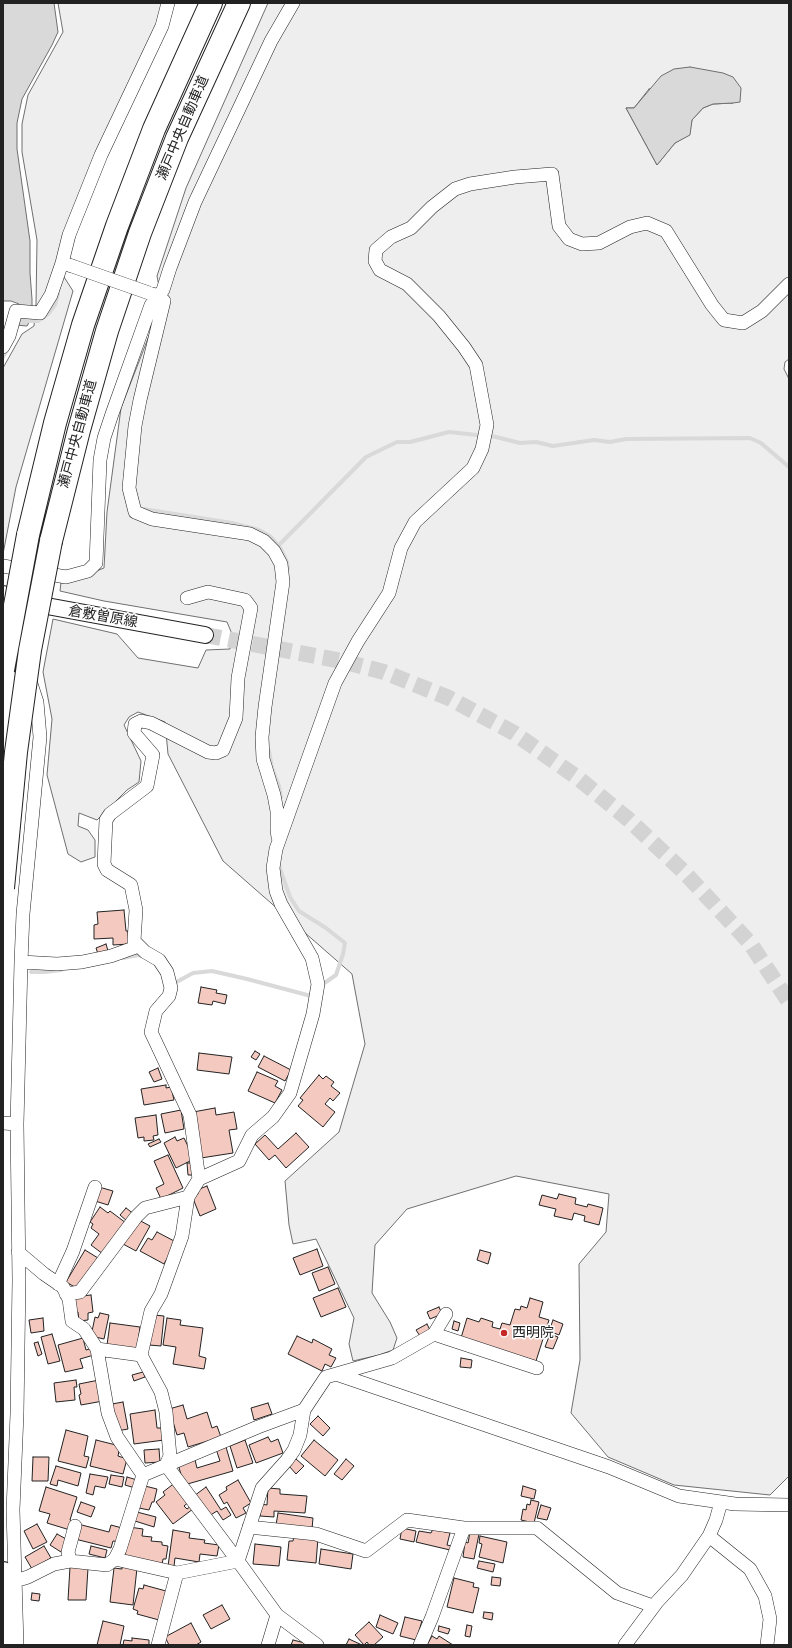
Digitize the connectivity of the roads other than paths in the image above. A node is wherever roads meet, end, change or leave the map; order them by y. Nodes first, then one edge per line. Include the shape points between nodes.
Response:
1 (168, 3) edge
2 (211, 3) edge
3 (239, 3) edge
4 (293, 3) edge
5 (67, 265) junction
6 (789, 284) edge
7 (154, 295) junction
8 (3, 347) edge
9 (3, 566) edge
10 (187, 598) dead end
11 (4, 600) edge
12 (205, 635) tunnel mouth
13 (3, 670) edge
14 (279, 841) junction
15 (3, 888) edge
16 (138, 946) junction
17 (21, 962) junction
18 (3, 1124) edge
19 (17, 1124) junction
20 (199, 1179) junction
21 (95, 1187) dead end
22 (188, 1197) junction
23 (18, 1252) junction
24 (62, 1289) junction
25 (446, 1314) dead end
26 (434, 1334) junction
27 (97, 1349) junction
28 (141, 1355) junction
29 (537, 1368) dead end
30 (339, 1375) junction
31 (304, 1410) junction
32 (166, 1465) junction
33 (143, 1475) junction
34 (720, 1502) junction
35 (789, 1505) edge
36 (75, 1526) dead end
37 (249, 1527) junction
38 (464, 1528) junction
39 (709, 1536) junction
40 (115, 1559) junction
41 (70, 1561) junction
42 (238, 1561) junction
43 (177, 1573) junction
44 (9, 1577) edge
45 (653, 1606) junction
46 (277, 1614) junction
47 (5, 1645) edge
48 (17, 1645) edge
49 (158, 1645) edge
50 (268, 1645) edge
51 (317, 1645) edge
52 (420, 1645) edge
53 (625, 1645) edge
54 (767, 1645) edge

1 - 5 street via 162,26 101,155 70,235
2 - 13 highway, 瀬戸中央自動車道, bridge via 154,128 83,325 55,423 28,535
3 - 15 highway, 瀬戸中央自動車道, bridge via 177,138 140,233 107,331 79,430 51,541 30,650 16,752
4 - 7 street via 271,41 198,195 163,290
5 - 7 street, bridge
5 - 8 street via 40,313 16,311
6 - 14 street via 762,311 743,323 724,320 666,231 647,223 630,227 599,243 582,244 569,239 559,226 552,174 470,184 455,189 411,228 391,237 376,250 374,261 380,270 407,284 439,316 476,365 487,425 482,449 473,468 415,522 401,548 388,594 335,683
7 - 9 street via 104,438 100,460 96,563 88,571 66,577
7 - 14 street via 164,301 138,407 129,488 135,512 152,519 250,534 264,541 274,551 280,564 283,582 262,737 263,759 277,811
10 - 16 street via 208,592 245,600 251,608 238,678 236,718 223,750 216,753 208,752 151,723 141,721 135,724 134,733 153,755 148,786 110,814 106,820 104,864 107,870 131,885 136,910 134,941
11 - 12 street, 倉敷曽原線
11 - 17 street via 37,702 40,737
14 - 20 street via 273,868 276,891 312,958 318,984 313,1014 290,1093 282,1105 273,1117 252,1135 239,1161
16 - 17 street via 111,956 82,962
16 - 20 street via 159,960 169,977 169,996 156,1011 151,1032 190,1115
17 - 19 street
18 - 19 street
19 - 23 street
20 - 22 street
21 - 24 street
22 - 24 street via 145,1208 80,1292
22 - 28 street via 182,1236 161,1294 151,1311
23 - 24 street
23 - 44 street via 17,1414
24 - 27 street via 69,1299 72,1321 84,1329
25 - 26 street
26 - 29 street
26 - 30 street via 392,1358
27 - 28 street
27 - 33 street via 108,1413 117,1437
28 - 32 street via 161,1392 166,1412 170,1456
30 - 31 street via 326,1378
30 - 34 street via 609,1467 678,1496
31 - 32 street via 258,1426
31 - 37 street via 300,1435 294,1450 262,1488
32 - 33 street
32 - 42 street
33 - 40 street
34 - 35 street
34 - 39 street
36 - 41 street via 68,1552
37 - 38 street via 316,1534 366,1551 407,1520
37 - 42 street
38 - 45 street via 538,1528 617,1593
38 - 52 street
39 - 45 street via 682,1575
39 - 54 street via 750,1569 765,1596 770,1619
40 - 41 street via 107,1565
40 - 43 street
41 - 44 street via 54,1564 28,1577
42 - 43 street
42 - 46 street
43 - 49 street
44 - 47 highway
44 - 48 street
45 - 53 street
46 - 50 street
46 - 51 street

